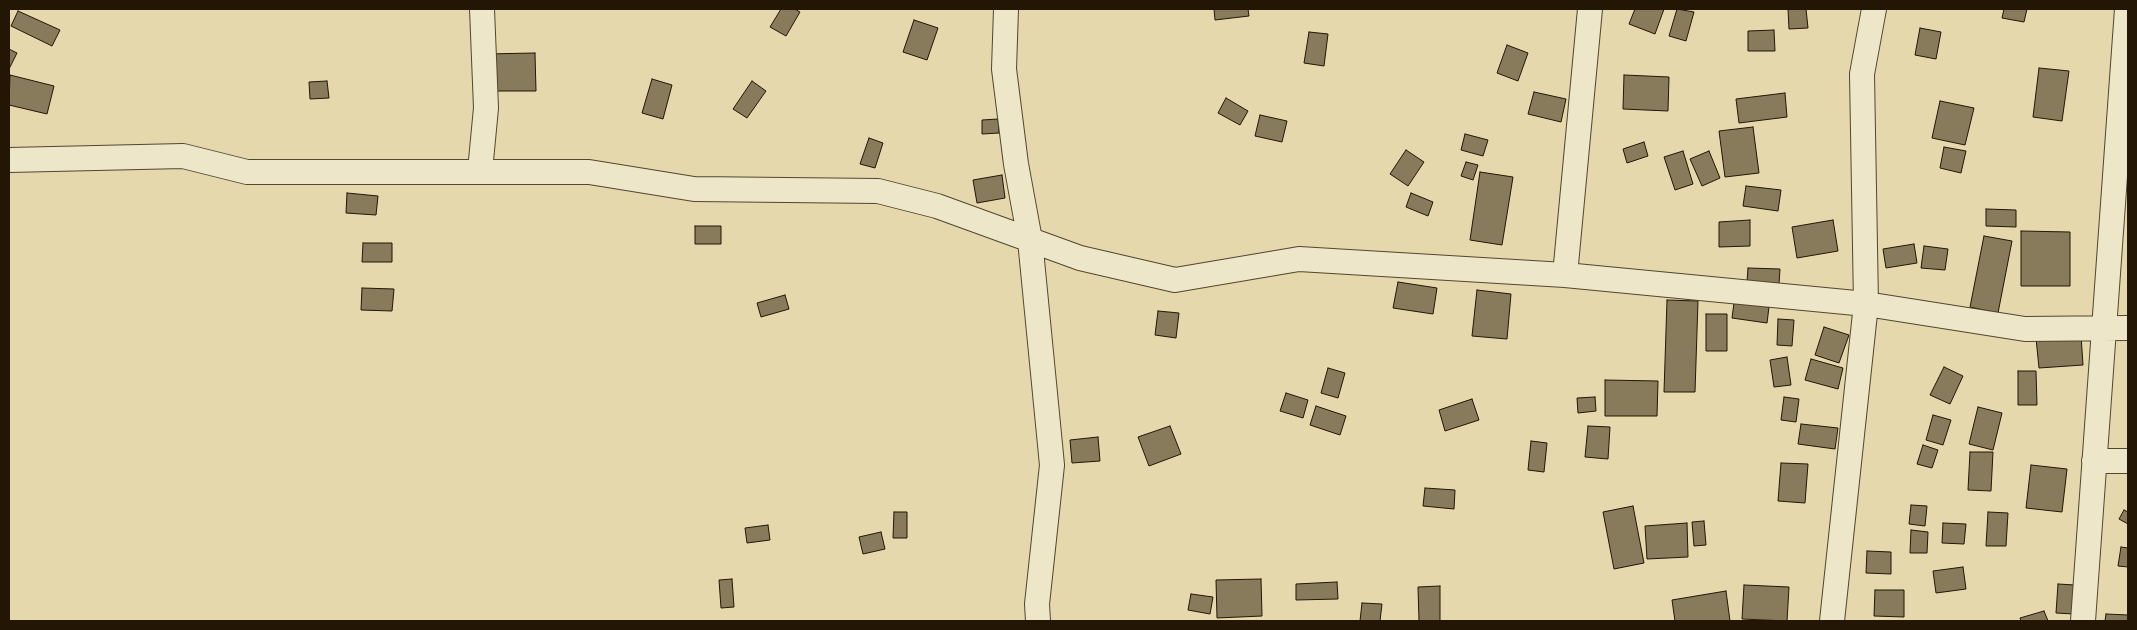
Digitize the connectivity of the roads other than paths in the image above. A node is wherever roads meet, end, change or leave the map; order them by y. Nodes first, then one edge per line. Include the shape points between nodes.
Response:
1 (482, 9) edge
2 (1006, 9) edge
3 (1590, 9) edge
4 (1874, 9) edge
5 (2127, 9) edge
6 (14, 157) edge
7 (480, 171) junction
8 (1030, 240) junction
9 (1565, 275) junction
10 (1866, 304) junction
11 (2128, 328) edge
12 (2103, 329) junction
13 (2094, 461) junction
14 (2128, 461) edge
15 (1038, 621) edge
16 (1832, 621) edge
17 (2082, 621) edge

1 - 7 street via 486,108
2 - 8 street via 1004,68
3 - 9 street
4 - 10 street via 1862,74
5 - 12 street
6 - 7 street via 183,156 248,172
7 - 8 street via 589,172 694,189 878,192 937,206
8 - 9 street via 1080,258 1175,280 1299,260
8 - 15 street via 1052,465
9 - 10 street
10 - 12 street via 2024,329
10 - 16 street
11 - 12 street
12 - 13 street
13 - 14 street
13 - 17 street

